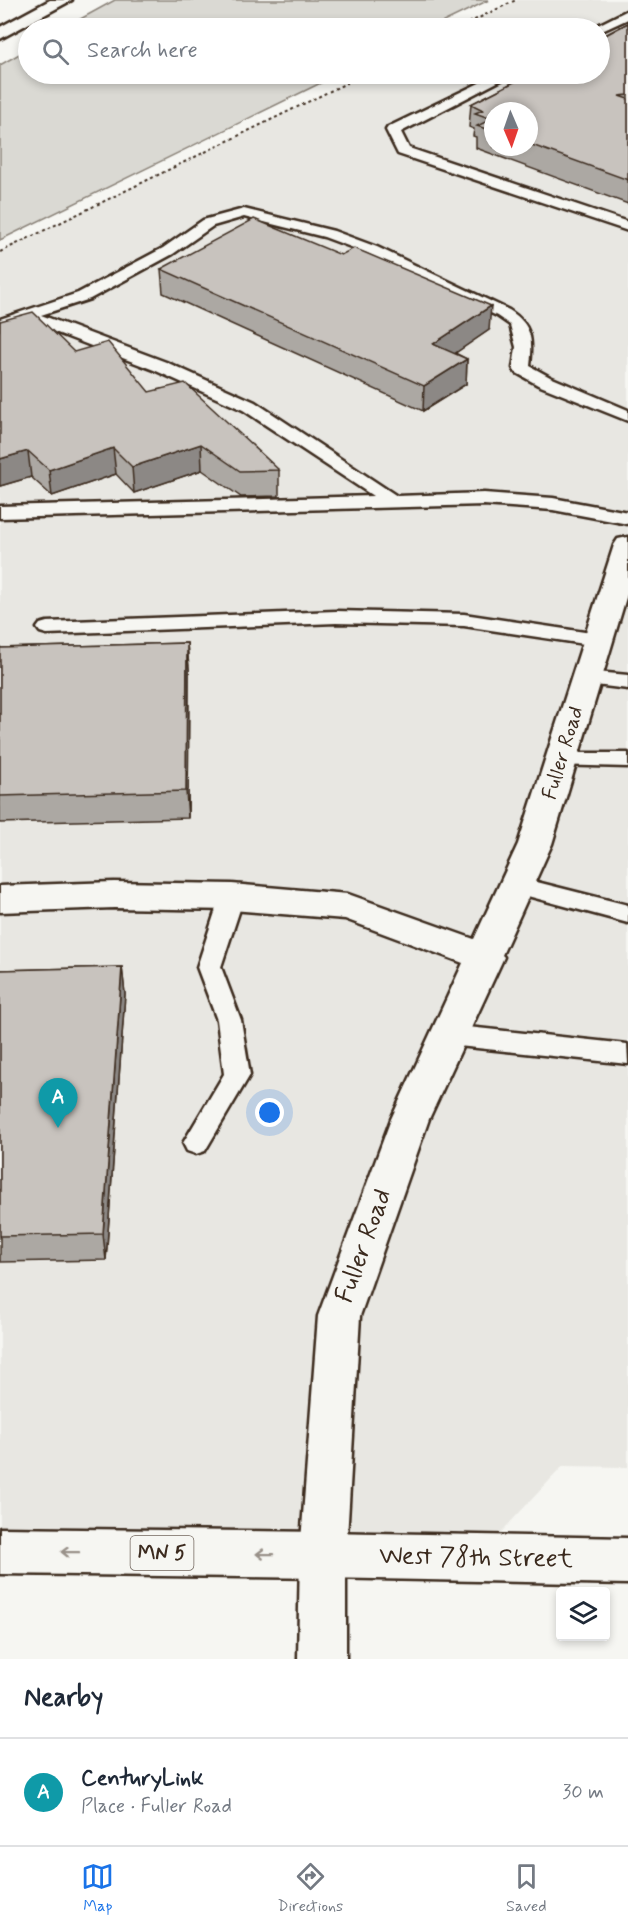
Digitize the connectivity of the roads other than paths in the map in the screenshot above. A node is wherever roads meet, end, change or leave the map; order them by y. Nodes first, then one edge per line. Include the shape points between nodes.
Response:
1 (63, 0) edge
2 (628, 14) edge
3 (30, 18) edge
4 (610, 22) edge
5 (18, 24) edge
6 (0, 34) edge
7 (487, 84) edge
8 (628, 227) edge
9 (28, 316) junction
10 (0, 324) edge
11 (628, 416) edge
12 (394, 502) junction
13 (0, 512) edge
14 (628, 518) edge
15 (628, 545) edge
16 (47, 628) dead end
17 (598, 640) junction
18 (586, 678) junction
19 (628, 682) edge
20 (561, 760) junction
21 (628, 760) edge
22 (517, 885) junction
23 (232, 897) junction
24 (0, 899) edge
25 (628, 914) edge
26 (486, 957) junction
27 (449, 1035) junction
28 (628, 1055) edge
29 (196, 1143) dead end
30 (0, 1551) edge
31 (323, 1555) junction
32 (628, 1561) edge
33 (322, 1659) edge

1 - 3 main road
2 - 4 lane
5 - 6 main road
7 - 8 lane via 393,130 402,151
9 - 10 lane
9 - 11 lane via 84,296 168,251 208,223 244,213 329,234 372,250 503,313 518,323 524,347 521,368
9 - 12 lane via 160,366 249,406
12 - 13 lane
12 - 14 lane via 484,499 553,504
15 - 17 main road, Fuller Road
16 - 17 lane via 371,618 464,620
17 - 18 main road, Fuller Road
18 - 19 lane
18 - 20 main road, Fuller Road
20 - 21 lane
20 - 22 main road, Fuller Road via 535,844
22 - 25 lane
22 - 26 main road, Fuller Road
23 - 24 main road via 114,894
23 - 26 main road via 348,907
23 - 29 lane via 209,967 229,1020 237,1075
26 - 27 main road, Fuller Road
27 - 28 lane
27 - 31 main road, Fuller Road via 410,1119 339,1316
31 -> 30 main road, MN 5
31 - 32 main road, West 78th Street / MN 5
31 - 33 main road, Fuller Road

